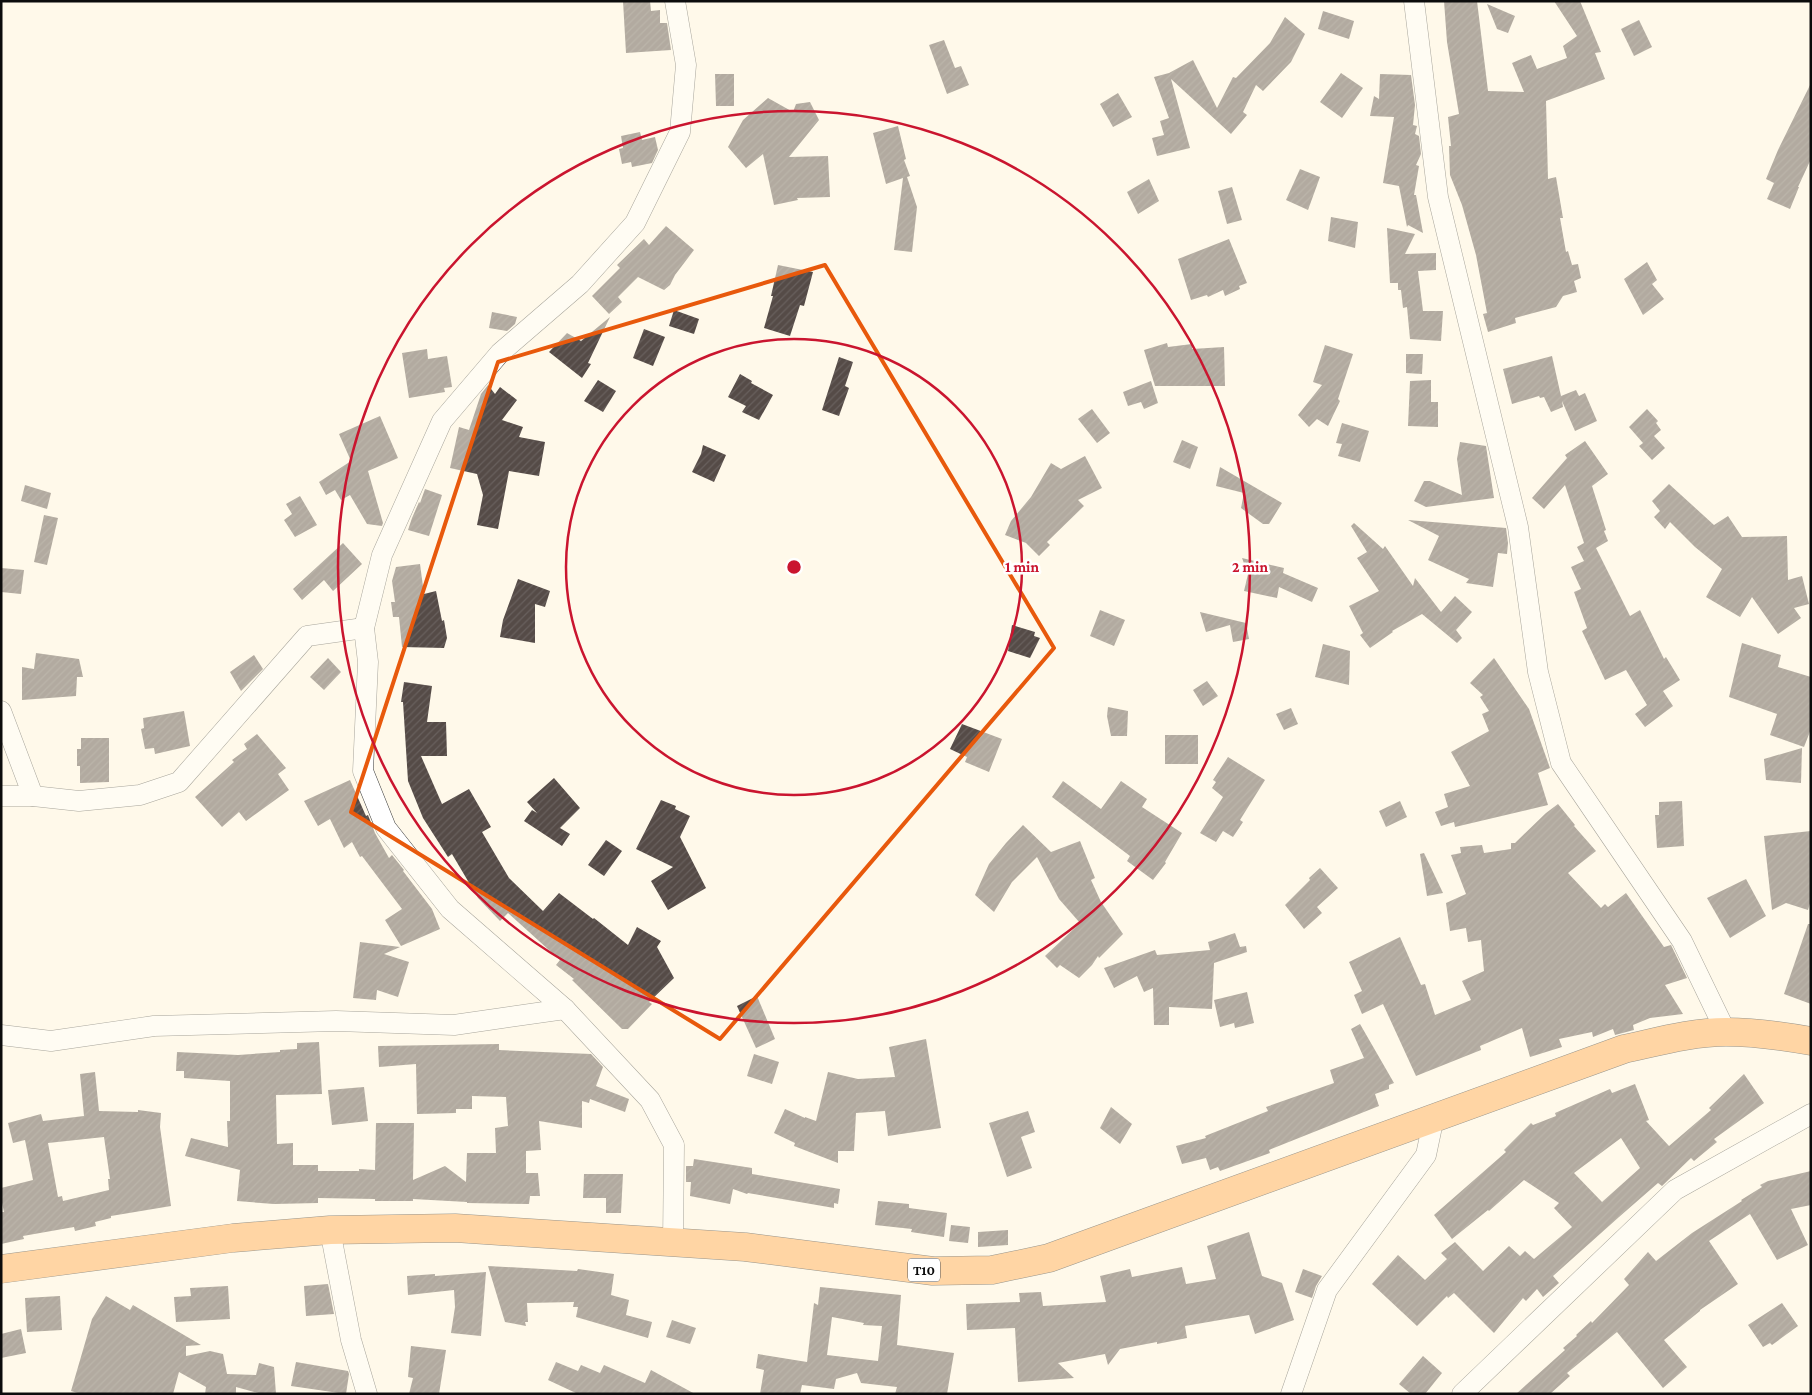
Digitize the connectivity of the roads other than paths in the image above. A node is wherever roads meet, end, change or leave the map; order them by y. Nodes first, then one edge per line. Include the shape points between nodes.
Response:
1 (675, 1) edge
2 (1414, 1) edge
3 (364, 628) junction
4 (1, 711) edge
5 (1, 796) edge
6 (33, 796) junction
7 (565, 1008) junction
8 (1726, 1032) junction
9 (1, 1035) edge
10 (1811, 1041) edge
11 (1811, 1114) edge
12 (1434, 1117) junction
13 (330, 1230) junction
14 (673, 1242) junction
15 (1, 1269) edge
16 (366, 1394) edge
17 (1291, 1394) edge
18 (1462, 1394) edge

1 - 3 street via 686,66 680,132 639,215 580,284 500,353 442,421 382,555
2 - 8 street via 1438,197 1518,527 1538,672 1561,762 1682,941
3 - 6 street via 307,636 179,782 140,795 79,801
3 - 7 street via 368,662 363,770 386,828 450,909
4 - 6 street
5 - 6 street
7 - 9 street via 454,1025 336,1021 154,1026 51,1041
7 - 14 street via 650,1100 674,1145
8 - 10 highway, T10
8 - 12 highway, T10 via 1684,1036 1624,1049
11 - 18 street via 1675,1190
12 - 14 highway, T10 via 1049,1258 992,1270 934,1271 771,1249
12 - 17 street via 1426,1155 1327,1290
13 - 14 highway, T10 via 455,1228
13 - 15 highway, T10 via 233,1238
13 - 16 street via 351,1340

